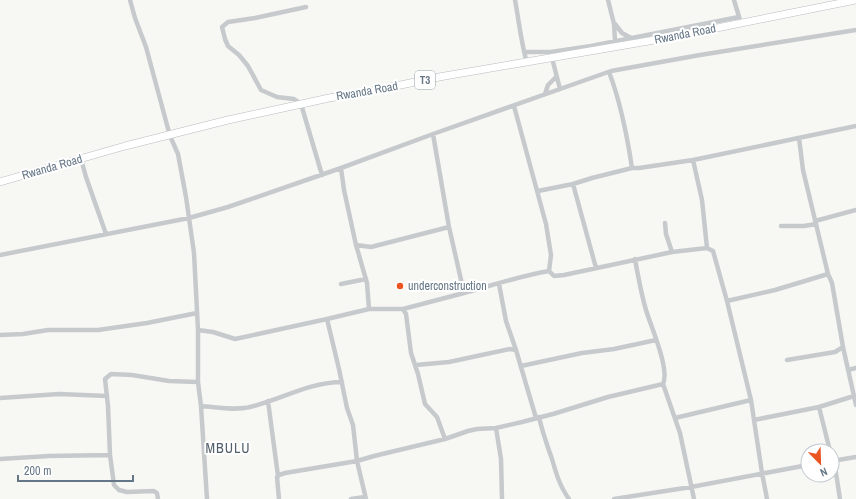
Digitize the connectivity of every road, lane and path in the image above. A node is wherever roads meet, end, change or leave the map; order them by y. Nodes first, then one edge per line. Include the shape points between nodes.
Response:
1 (130, 0) edge
2 (515, 0) edge
3 (608, 0) edge
4 (734, 0) edge
5 (856, 0) edge
6 (306, 8) dead end
7 (740, 20) junction
8 (614, 22) junction
9 (856, 30) edge
10 (631, 38) junction
11 (615, 41) junction
12 (524, 52) junction
13 (552, 58) junction
14 (527, 63) junction
15 (609, 72) junction
16 (556, 77) junction
17 (560, 89) junction
18 (545, 94) junction
19 (300, 104) junction
20 (514, 106) junction
21 (856, 126) edge
22 (433, 134) junction
23 (170, 136) junction
24 (798, 138) junction
25 (81, 158) junction
26 (693, 160) junction
27 (341, 168) junction
28 (632, 168) junction
29 (322, 175) junction
30 (0, 182) edge
31 (574, 184) junction
32 (538, 191) junction
33 (856, 210) edge
34 (189, 218) junction
35 (815, 222) junction
36 (664, 223) dead end
37 (781, 226) dead end
38 (449, 227) junction
39 (106, 234) junction
40 (356, 245) junction
41 (707, 248) junction
42 (672, 252) junction
43 (0, 255) edge
44 (635, 259) junction
45 (596, 268) junction
46 (550, 271) junction
47 (828, 274) junction
48 (366, 279) junction
49 (342, 284) dead end
50 (499, 284) junction
51 (464, 293) junction
52 (727, 300) junction
53 (369, 309) junction
54 (403, 309) junction
55 (197, 314) junction
56 (326, 319) junction
57 (198, 330) junction
58 (0, 335) edge
59 (656, 340) junction
60 (843, 347) junction
61 (516, 350) junction
62 (788, 360) dead end
63 (416, 365) junction
64 (521, 366) junction
65 (856, 368) edge
66 (848, 370) junction
67 (198, 382) junction
68 (342, 382) junction
69 (663, 384) junction
70 (107, 396) junction
71 (854, 396) junction
72 (0, 398) edge
73 (751, 400) junction
74 (268, 401) junction
75 (856, 405) edge
76 (201, 406) junction
77 (819, 406) junction
78 (537, 417) junction
79 (675, 418) junction
80 (754, 420) junction
81 (496, 428) junction
82 (445, 439) junction
83 (828, 443) edge
84 (110, 455) junction
85 (856, 457) edge
86 (0, 459) edge
87 (840, 459) edge
88 (357, 461) junction
89 (800, 466) edge
90 (762, 473) junction
91 (278, 476) junction
92 (837, 483) edge
93 (691, 487) junction
94 (366, 498) edge
95 (158, 499) edge
96 (207, 499) edge
97 (279, 499) edge
98 (351, 499) edge
99 (502, 499) edge
100 (569, 499) edge
101 (614, 499) edge
102 (694, 499) edge
103 (767, 499) edge
104 (840, 499) edge

1 - 23 street via 146,47
2 - 12 street
3 - 8 street
4 - 7 street
5 - 7 highway, Rwanda Road / T3
6 - 19 street via 228,22 222,27 228,46 248,66 261,90 277,97 294,99
7 - 10 street
7 - 13 highway, Rwanda Road / T3
8 - 10 street via 622,33
8 - 11 street
9 - 15 street
10 - 11 street
11 - 12 street via 557,51
12 - 14 street
13 - 14 highway, Rwanda Road / T3
13 - 16 street
14 - 19 highway, Rwanda Road / T3
15 - 17 street
15 - 28 street via 625,128
16 - 17 street
16 - 18 street via 548,85
17 - 18 street
18 - 20 street
19 - 23 highway, Rwanda Road / T3
19 - 29 street
20 - 22 street
20 - 32 street
21 - 24 street
22 - 27 street
22 - 38 street
23 - 25 highway, Rwanda Road / T3
23 - 34 street via 178,154
24 - 26 street
24 - 35 street
25 - 30 highway, Rwanda Road / T3
25 - 39 street
26 - 28 street
26 - 41 street via 702,200
27 - 29 street
27 - 40 street
28 - 31 street
29 - 34 street
31 - 32 street
31 - 45 street
32 - 46 street via 549,240
33 - 35 street
34 - 39 street
34 - 55 street via 194,253
35 - 37 street via 804,226
35 - 47 street
36 - 42 street
38 - 40 street via 372,247
38 - 51 street
39 - 43 street
40 - 48 street
41 - 42 street
41 - 52 street via 713,251
42 - 44 street
44 - 45 street
44 - 59 street via 643,298
45 - 46 street via 554,276
46 - 50 street via 517,277
47 - 52 street via 775,290
47 - 60 street
48 - 49 street
48 - 53 street
50 - 51 street
50 - 61 street via 506,321
51 - 54 street
52 - 73 street
53 - 54 street
53 - 56 street
54 - 63 street via 406,314 411,353
55 - 57 street
55 - 58 street via 98,330 48,330
56 - 57 street via 235,339
56 - 68 street
57 - 67 street
59 - 64 street
59 - 69 street via 663,365
60 - 62 street via 835,352
60 - 66 street
61 - 63 street
61 - 64 street
63 - 82 street via 425,404 437,417
64 - 78 street
65 - 66 street
66 - 71 street
67 - 70 street via 110,374 105,379
67 - 76 street
68 - 74 street via 331,382
68 - 88 street via 353,425
69 - 78 street
69 - 79 street
70 - 72 street via 59,394
70 - 84 street
71 - 75 street
71 - 77 street
73 - 79 street
73 - 80 street
74 - 76 street via 237,409
74 - 91 street
76 - 96 street
77 - 80 street
77 - 83 street
78 - 81 street
78 - 100 street via 555,472
79 - 93 street
80 - 90 street
81 - 82 street via 477,429
81 - 99 street via 501,459
82 - 88 street
84 - 86 street
84 - 95 street via 112,477 117,489 127,492 154,491
85 - 87 street
88 - 91 street
88 - 94 street
89 - 90 street
90 - 93 street
90 - 103 street
91 - 97 street
92 - 104 street
93 - 101 street
93 - 102 street
94 - 98 street

